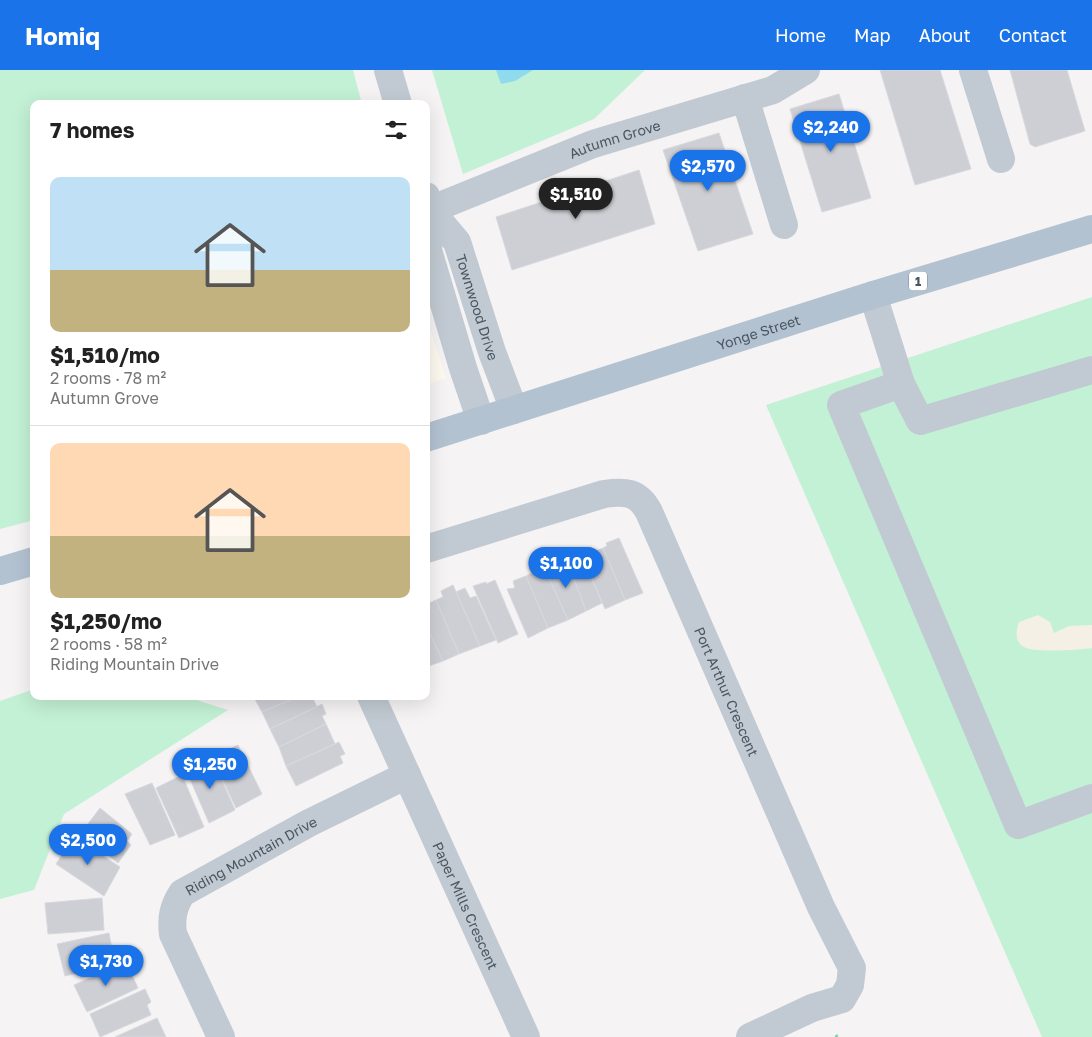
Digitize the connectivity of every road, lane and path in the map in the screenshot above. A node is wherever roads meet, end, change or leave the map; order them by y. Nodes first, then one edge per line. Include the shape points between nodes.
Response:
1 (388, 70) edge
2 (806, 70) edge
3 (972, 70) edge
4 (745, 98) junction
5 (397, 100) edge
6 (1001, 159) dead end
7 (430, 202) edge
8 (430, 206) edge
9 (784, 225) dead end
10 (1092, 229) edge
11 (430, 257) edge
12 (873, 295) junction
13 (1092, 370) edge
14 (901, 384) junction
15 (514, 410) junction
16 (480, 421) junction
17 (430, 437) edge
18 (430, 548) edge
19 (30, 562) edge
20 (0, 571) edge
21 (373, 700) edge
22 (407, 775) junction
23 (1092, 798) edge
24 (221, 1037) edge
25 (526, 1037) edge
26 (750, 1037) edge

1 - 5 street
2 - 4 street, Autumn Grove via 773,90
3 - 6 street
4 - 7 street, Autumn Grove via 593,144
4 - 9 street
8 - 15 street, Townwood Drive via 457,242
10 - 12 main road, Yonge Street / 1
11 - 16 street
12 - 14 street
12 - 15 main road, Yonge Street / 1
13 - 14 street via 920,421
14 - 23 street via 841,405 1018,825
15 - 16 main road, Yonge Street / 1
16 - 17 main road, Yonge Street / 1
18 - 26 street, Port Arthur Crescent via 604,494 632,494 642,501 821,907 852,968 850,985 842,999 812,1008
19 - 20 main road
21 - 22 street
22 - 24 street, Riding Mountain Drive via 309,823 182,893 172,918 173,934
22 - 25 street, Paper Mills Crescent

